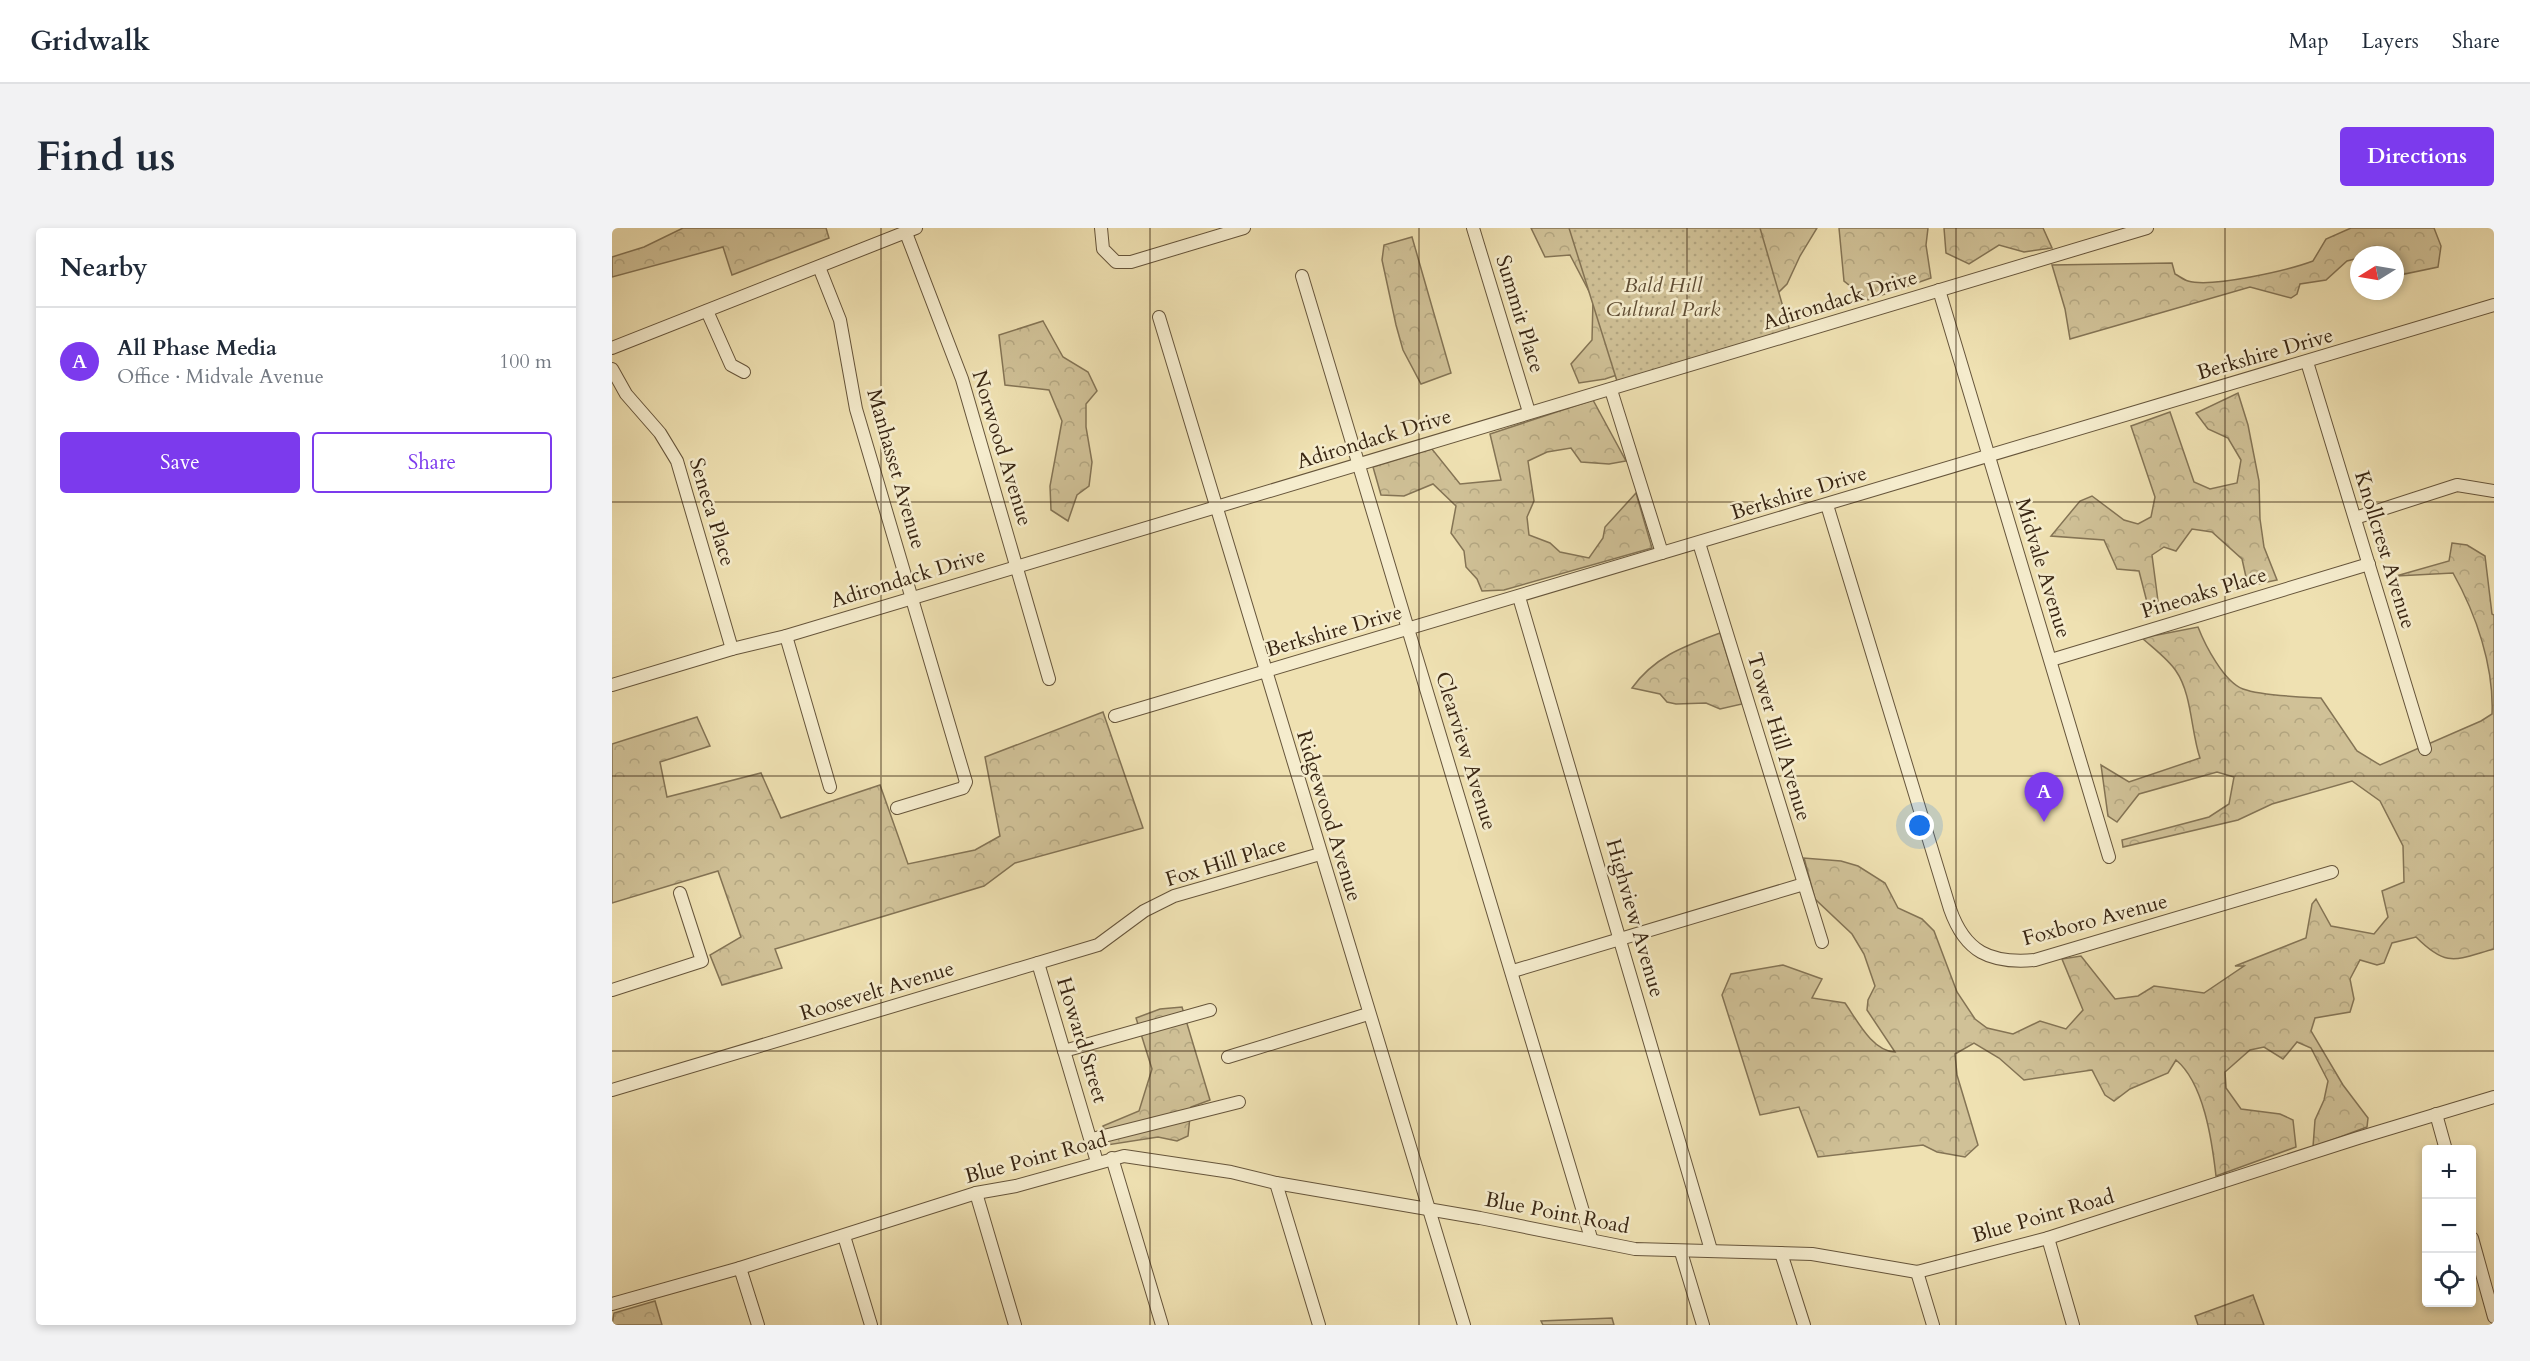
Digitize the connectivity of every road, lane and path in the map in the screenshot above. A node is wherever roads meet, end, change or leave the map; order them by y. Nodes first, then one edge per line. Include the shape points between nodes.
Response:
1 (1101, 228) edge
2 (1244, 228) edge
3 (1473, 228) edge
4 (2147, 228) edge
5 (911, 230) edge
6 (819, 267) junction
7 (1302, 276) dead end
8 (1939, 290) junction
9 (2494, 305) edge
10 (707, 311) junction
11 (1159, 317) dead end
12 (612, 348) edge
13 (2307, 362) junction
14 (612, 369) edge
15 (744, 372) dead end
16 (1611, 390) junction
17 (1529, 412) junction
18 (1989, 455) junction
19 (1358, 464) junction
20 (2494, 491) edge
21 (1827, 505) junction
22 (1216, 506) junction
23 (2355, 518) junction
24 (1699, 543) junction
25 (1662, 553) junction
26 (2369, 564) junction
27 (1016, 565) junction
28 (913, 597) junction
29 (1519, 597) junction
30 (1408, 630) junction
31 (786, 636) junction
32 (732, 649) junction
33 (2050, 660) junction
34 (1266, 671) junction
35 (1049, 679) dead end
36 (612, 685) edge
37 (1115, 716) dead end
38 (2425, 749) dead end
39 (830, 787) dead end
40 (897, 808) dead end
41 (1320, 854) junction
42 (2109, 857) dead end
43 (2332, 872) dead end
44 (1804, 884) junction
45 (680, 893) dead end
46 (1144, 911) joint
47 (1622, 939) junction
48 (1822, 942) dead end
49 (1038, 963) junction
50 (1513, 971) junction
51 (612, 990) edge
52 (1210, 1010) dead end
53 (1368, 1014) junction
54 (1064, 1051) junction
55 (1228, 1057) dead end
56 (612, 1089) edge
57 (2494, 1097) edge
58 (1239, 1102) dead end
59 (2436, 1114) junction
60 (1092, 1139) junction
61 (2445, 1145) edge
62 (1112, 1158) junction
63 (1097, 1162) junction
64 (1276, 1184) junction
65 (976, 1193) junction
66 (1430, 1210) junction
67 (844, 1236) junction
68 (1591, 1238) junction
69 (2048, 1238) junction
70 (1711, 1250) junction
71 (1681, 1252) junction
72 (1781, 1252) junction
73 (2476, 1253) edge
74 (740, 1268) junction
75 (1917, 1272) junction
76 (612, 1304) edge
77 (2494, 1317) edge
78 (758, 1325) edge
79 (871, 1325) edge
80 (1016, 1325) edge
81 (1162, 1325) edge
82 (1319, 1325) edge
83 (1464, 1325) edge
84 (1703, 1325) edge
85 (1804, 1325) edge
86 (1933, 1325) edge
87 (2073, 1325) edge

1 - 2 street via 1103,249 1116,262
3 - 17 street, Summit Place
4 - 8 street, Adirondack Drive
5 - 6 street
5 - 27 street, Norwood Avenue via 962,379
6 - 10 street
6 - 28 street, Manhasset Avenue via 840,320 856,409
7 - 19 street, Clearview Avenue
8 - 16 street, Adirondack Drive
8 - 18 street, Midvale Avenue
9 - 13 street, Berkshire Drive
10 - 12 street
10 - 15 street via 731,365
11 - 22 street, Ridgewood Avenue
13 - 18 street, Berkshire Drive
13 - 23 street, Knollcrest Avenue
14 - 32 street, Seneca Place via 677,461
16 - 17 street, Adirondack Drive
16 - 25 street
17 - 19 street, Adirondack Drive
18 - 21 street, Berkshire Drive
18 - 33 street, Midvale Avenue
19 - 22 street, Adirondack Drive
19 - 30 street, Clearview Avenue
20 - 23 street via 2457,485
21 - 24 street, Berkshire Drive
21 - 43 street, Foxboro Avenue via 1950,909 1962,936 1982,953 2009,962 2034,960
22 - 27 street, Adirondack Drive
22 - 34 street, Ridgewood Avenue
23 - 26 street, Knollcrest Avenue
24 - 25 street, Berkshire Drive
24 - 44 street, Tower Hill Avenue
25 - 29 street, Berkshire Drive
26 - 33 street, Pineoaks Place
26 - 38 street, Knollcrest Avenue
27 - 28 street, Adirondack Drive
27 - 35 street, Norwood Avenue
28 - 31 street, Adirondack Drive
28 - 40 street, Manhasset Avenue via 966,782 963,788
29 - 30 street, Berkshire Drive
29 - 47 street, Highview Avenue
30 - 34 street, Berkshire Drive
30 - 50 street, Clearview Avenue
31 - 32 street, Adirondack Drive
31 - 39 street
32 - 36 street, Adirondack Drive
33 - 42 street, Midvale Avenue
34 - 37 street, Berkshire Drive
34 - 41 street, Ridgewood Avenue
41 - 46 street, Fox Hill Place via 1173,896
41 - 53 street, Ridgewood Avenue
44 - 47 street
44 - 48 street, Tower Hill Avenue
45 - 51 street via 702,962
46 - 49 street, Roosevelt Avenue via 1098,945
47 - 50 street
47 - 70 street, Highview Avenue
49 - 54 street, Howard Street
49 - 56 street, Roosevelt Avenue
50 - 68 street, Clearview Avenue
52 - 54 street
53 - 55 street
53 - 66 street, Ridgewood Avenue
54 - 60 street, Howard Street
57 - 59 street, Blue Point Road
58 - 60 street
59 - 61 street
59 - 69 street, Blue Point Road
60 - 63 street, Howard Street
62 - 63 street, Blue Point Road
62 - 64 street, Blue Point Road via 1124,1156 1231,1172
62 - 81 street
63 - 65 street, Blue Point Road via 1016,1186
64 - 66 street, Blue Point Road
64 - 82 street
65 - 67 street, Blue Point Road
65 - 80 street
66 - 68 street, Blue Point Road
66 - 83 street, Ridgewood Avenue
67 - 74 street, Blue Point Road
67 - 79 street
68 - 71 street, Blue Point Road via 1635,1248
69 - 75 street, Blue Point Road
69 - 87 street
70 - 71 street, Blue Point Road
70 - 72 street, Blue Point Road
71 - 84 street
72 - 75 street, Blue Point Road
72 - 85 street
73 - 77 street
74 - 76 street, Blue Point Road
74 - 78 street
75 - 86 street

